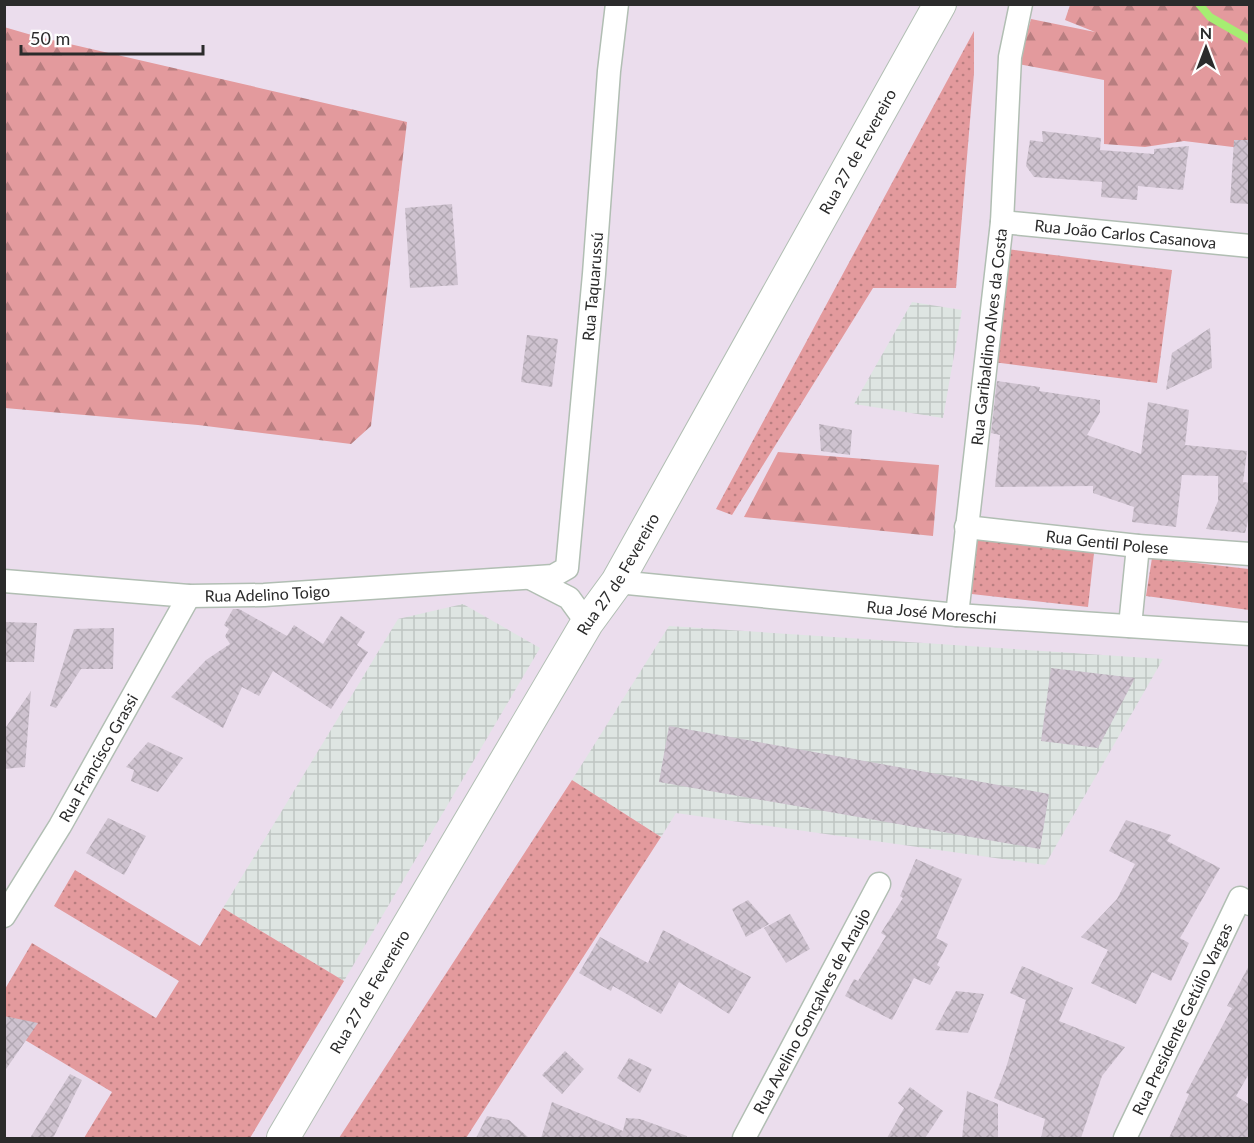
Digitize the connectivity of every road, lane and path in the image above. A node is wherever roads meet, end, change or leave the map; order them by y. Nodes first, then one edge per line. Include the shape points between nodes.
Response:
1 (617, 4) edge
2 (940, 4) edge
3 (1021, 4) edge
4 (1002, 222) junction
5 (1250, 246) edge
6 (966, 527) junction
7 (1138, 546) junction
8 (1250, 554) edge
9 (567, 568) joint
10 (529, 577) junction
11 (4, 581) edge
12 (617, 582) junction
13 (189, 596) junction
14 (957, 615) junction
15 (587, 624) junction
16 (1130, 626) junction
17 (1250, 634) edge
18 (15, 881) edge
19 (879, 884) dead end
20 (1245, 901) edge
21 (4, 916) edge
22 (284, 1138) edge
23 (744, 1138) edge
24 (1125, 1138) edge

1 - 9 street, Rua Taquarussú
2 - 12 main road, Rua 27 de Fevereiro
3 - 4 street, Rua Garibaldino Alves da Costa via 1010,57
4 - 5 street, Rua João Carlos Casanova
4 - 6 street, Rua Garibaldino Alves da Costa
6 - 7 street, Rua Gentil Polese
6 - 14 street, Rua Garibaldino Alves da Costa
7 - 8 street, Rua Gentil Polese
7 - 16 street
9 - 10 street, Rua Adelino Toigo via 553,576
10 - 13 street, Rua Adelino Toigo via 264,595
10 - 15 street via 569,598
11 - 13 street, Rua Adelino Toigo
12 - 14 street, Rua José Moreschi
12 - 15 main road, Rua 27 de Fevereiro
13 - 18 street, Rua Francisco Grassi via 60,826
14 - 16 street, Rua José Moreschi
15 - 22 main road, Rua 27 de Fevereiro
16 - 17 street, Rua José Moreschi
18 - 21 street, Rua Francisco Grassi
19 - 23 street, Rua Avelino Gonçalves de Araujo
20 - 24 street, Rua Presidente Getúlio Vargas

